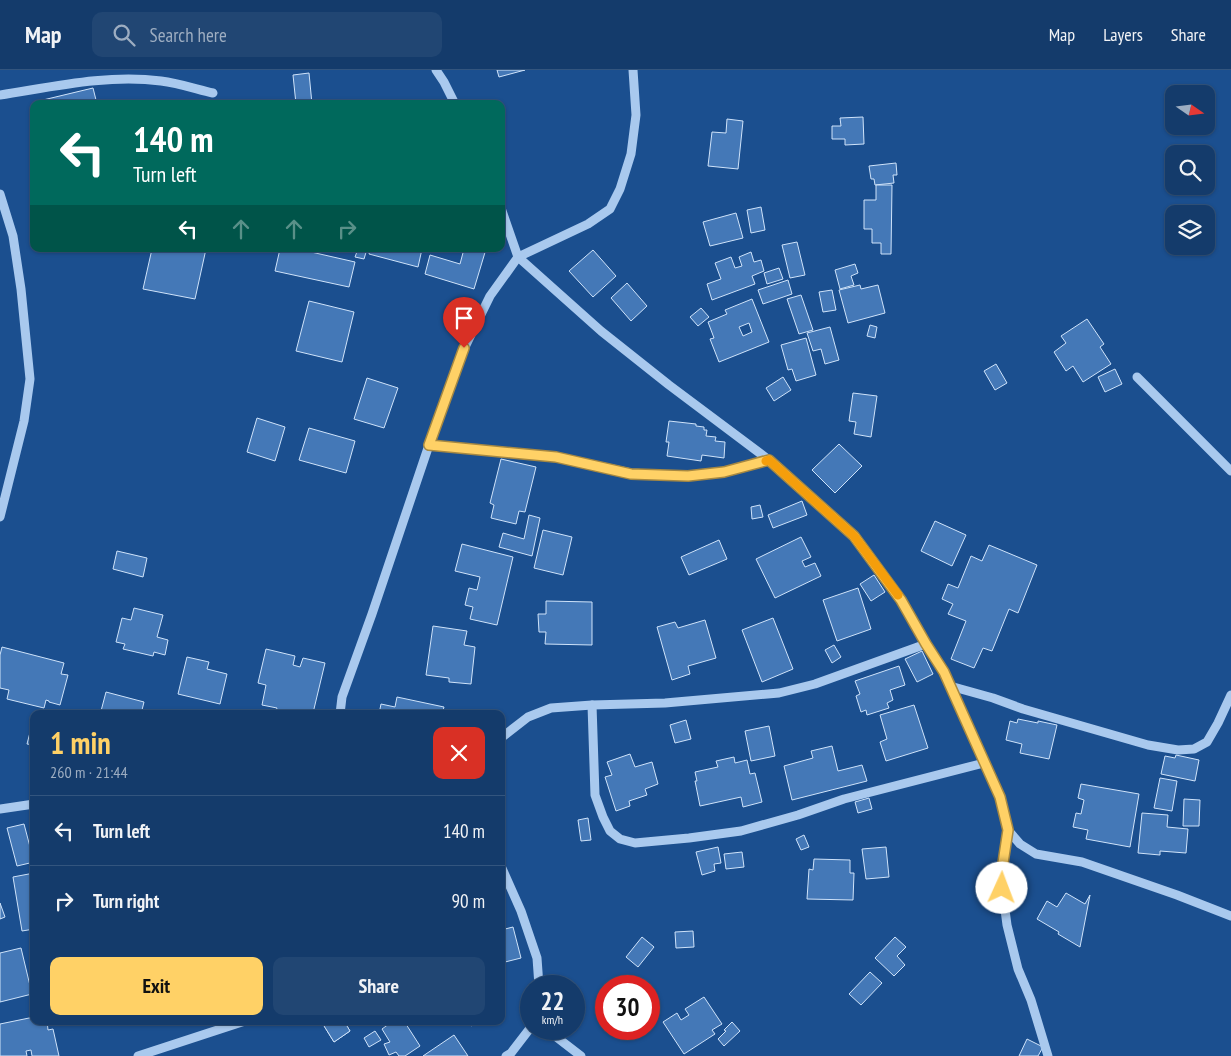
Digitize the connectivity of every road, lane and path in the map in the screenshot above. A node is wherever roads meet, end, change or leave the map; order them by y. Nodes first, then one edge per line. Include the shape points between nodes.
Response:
1 (436, 70) edge
2 (632, 70) edge
3 (213, 92) dead end
4 (0, 95) edge
5 (453, 100) edge
6 (0, 194) edge
7 (505, 220) edge
8 (518, 257) junction
9 (1137, 377) dead end
10 (429, 445) junction
11 (769, 460) junction
12 (1231, 471) edge
13 (0, 518) edge
14 (926, 644) junction
15 (950, 686) junction
16 (1231, 695) edge
17 (592, 705) junction
18 (340, 710) edge
19 (505, 735) edge
20 (984, 763) junction
21 (30, 805) edge
22 (0, 809) edge
23 (1008, 830) junction
24 (505, 875) edge
25 (1231, 916) edge
26 (538, 975) edge
27 (233, 1025) edge
28 (521, 1040) edge
29 (560, 1040) edge
30 (138, 1056) edge
31 (506, 1056) edge
32 (581, 1056) edge
33 (1048, 1056) edge

1 - 5 street
2 - 8 street via 636,115 631,154 610,209 588,224
3 - 4 street via 160,81 112,79
6 - 13 street via 13,236 22,290 30,379 24,421
7 - 8 street
8 - 10 street via 490,296 464,348
8 - 11 street via 669,385
9 - 12 street
10 - 11 street via 556,457 631,474 688,476 724,472
10 - 18 street via 342,697
11 - 14 street via 854,536 901,600
14 - 15 street
14 - 17 street via 815,684 779,693 665,704
15 - 16 street via 1148,745 1178,750 1207,742
15 - 20 street
17 - 19 street via 551,708 528,717
17 - 20 street via 595,794 610,831 635,843 741,831 844,799
20 - 23 street via 1000,797
21 - 22 street
23 - 25 street via 1020,844 1036,854 1082,862
23 - 33 street via 1002,888 1007,924 1018,969
24 - 26 street via 537,958
27 - 30 street
28 - 31 street
29 - 32 street

